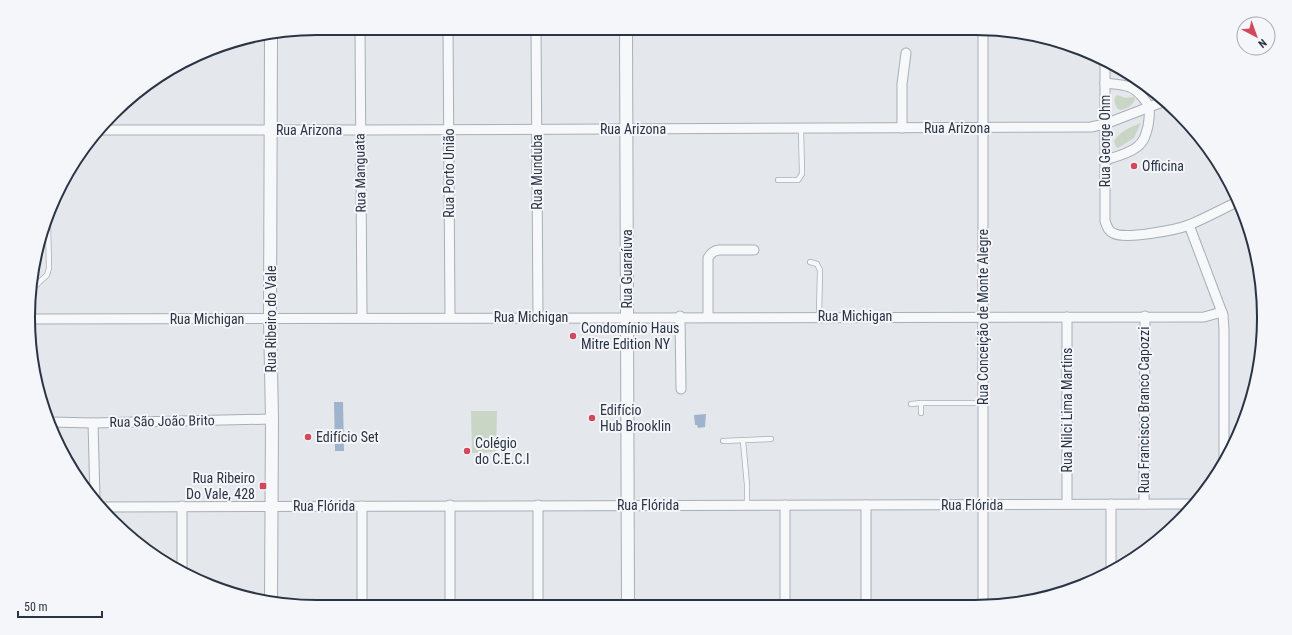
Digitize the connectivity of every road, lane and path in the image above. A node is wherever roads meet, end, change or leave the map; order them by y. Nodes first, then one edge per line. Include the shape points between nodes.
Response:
1 (360, 35) edge
2 (448, 35) edge
3 (536, 35) edge
4 (626, 35) edge
5 (983, 35) edge
6 (271, 39) edge
7 (906, 53) dead end
8 (1105, 67) edge
9 (1105, 83) junction
10 (1159, 103) edge
11 (1149, 107) junction
12 (1105, 124) junction
13 (802, 128) junction
14 (902, 128) junction
15 (984, 128) junction
16 (536, 129) junction
17 (626, 129) junction
18 (106, 130) edge
19 (271, 130) junction
20 (360, 130) junction
21 (449, 130) junction
22 (1105, 160) junction
23 (778, 180) dead end
24 (1233, 204) edge
25 (1189, 225) junction
26 (48, 233) edge
27 (754, 250) dead end
28 (810, 262) dead end
29 (37, 284) edge
30 (1222, 312) junction
31 (538, 316) junction
32 (627, 316) junction
33 (680, 316) junction
34 (708, 316) junction
35 (820, 316) junction
36 (1144, 316) junction
37 (450, 317) junction
38 (982, 317) junction
39 (1067, 317) junction
40 (362, 318) junction
41 (35, 319) edge
42 (270, 319) junction
43 (681, 389) dead end
44 (983, 403) junction
45 (911, 404) dead end
46 (921, 404) junction
47 (921, 413) dead end
48 (272, 419) junction
49 (55, 422) edge
50 (93, 423) junction
51 (743, 440) junction
52 (771, 440) dead end
53 (722, 441) dead end
54 (1224, 450) edge
55 (95, 491) edge
56 (1067, 504) junction
57 (1111, 504) junction
58 (1144, 504) junction
59 (1187, 504) edge
60 (450, 505) junction
61 (538, 505) junction
62 (628, 505) junction
63 (747, 505) junction
64 (785, 505) junction
65 (866, 505) junction
66 (983, 505) junction
67 (182, 506) junction
68 (271, 506) junction
69 (362, 506) junction
70 (108, 507) edge
71 (182, 565) edge
72 (1111, 565) edge
73 (271, 596) edge
74 (362, 600) edge
75 (450, 600) edge
76 (538, 600) edge
77 (628, 600) edge
78 (785, 600) edge
79 (866, 600) edge
80 (983, 600) edge

1 - 20 street, Rua Manguata
2 - 21 street, Rua Porto União
3 - 16 street, Rua Munduba
4 - 17 street, Rua Guaraíuva
5 - 15 street, Rua Conceição de Monte Alegre
6 - 19 street, Rua Ribeiro do Vale
7 - 14 street via 902,84
8 - 9 street, Rua George Ohm
9 - 11 street via 1131,88
9 - 12 street, Rua George Ohm
10 - 11 street, Rua Arizona
11 - 12 street, Rua Arizona
11 - 22 street via 1144,140 1128,152
12 - 15 street, Rua Arizona via 1091,127
12 - 22 street, Rua George Ohm
13 - 14 street, Rua Arizona
13 - 17 street, Rua Arizona
13 - 23 lane via 801,177 798,180
14 - 15 street, Rua Arizona
15 - 38 street, Rua Conceição de Monte Alegre
16 - 17 street, Rua Arizona
16 - 21 street, Rua Arizona
16 - 31 street, Rua Munduba
17 - 32 street, Rua Guaraíuva
18 - 19 street, Rua Arizona
19 - 20 street, Rua Arizona
19 - 42 street, Rua Ribeiro do Vale
20 - 21 street, Rua Arizona
20 - 40 street, Rua Manguata
21 - 37 street, Rua Porto União
22 - 25 street, Rua George Ohm via 1105,221 1111,233 1123,236
24 - 25 street
25 - 30 street
26 - 29 lane via 49,268 47,275
27 - 34 street via 719,250 710,253
28 - 35 lane via 817,264 820,270
30 - 36 street, Rua Michigan via 1204,317
30 - 54 street
31 - 32 street, Rua Michigan
31 - 37 street, Rua Michigan
32 - 33 street, Rua Michigan
32 - 62 street, Rua Guaraíuva
33 - 34 street, Rua Michigan
33 - 43 street
34 - 35 street, Rua Michigan
35 - 38 street, Rua Michigan
36 - 39 street, Rua Michigan
36 - 58 street, Rua Francisco Branco Capozzi
37 - 40 street, Rua Michigan
38 - 39 street, Rua Michigan
38 - 44 street, Rua Conceição de Monte Alegre
39 - 56 street, Rua Nilci Lima Martins
40 - 42 street, Rua Michigan
41 - 42 street, Rua Michigan
42 - 48 street, Rua Ribeiro do Vale
44 - 46 lane
44 - 66 street, Rua Conceição de Monte Alegre
45 - 46 lane
46 - 47 lane
48 - 50 street, Rua São João Brito
48 - 68 street, Rua Ribeiro do Vale
49 - 50 street, Rua São João Brito
50 - 55 street
51 - 52 lane
51 - 53 lane
51 - 63 lane
56 - 57 street, Rua Flórida
56 - 66 street, Rua Flórida
57 - 58 street, Rua Flórida
57 - 72 street
58 - 59 street, Rua Flórida
60 - 61 street, Rua Flórida
60 - 69 street, Rua Flórida
60 - 75 street
61 - 62 street, Rua Flórida
61 - 76 street
62 - 63 street, Rua Flórida
62 - 77 street, Rua Guaraíuva
63 - 64 street, Rua Flórida
64 - 65 street, Rua Flórida
64 - 78 street
65 - 66 street, Rua Flórida
65 - 79 street
66 - 80 street, Rua Conceição de Monte Alegre
67 - 68 street, Rua Flórida
67 - 70 street, Rua Flórida
67 - 71 street
68 - 69 street, Rua Flórida
68 - 73 street, Rua Ribeiro do Vale
69 - 74 street

